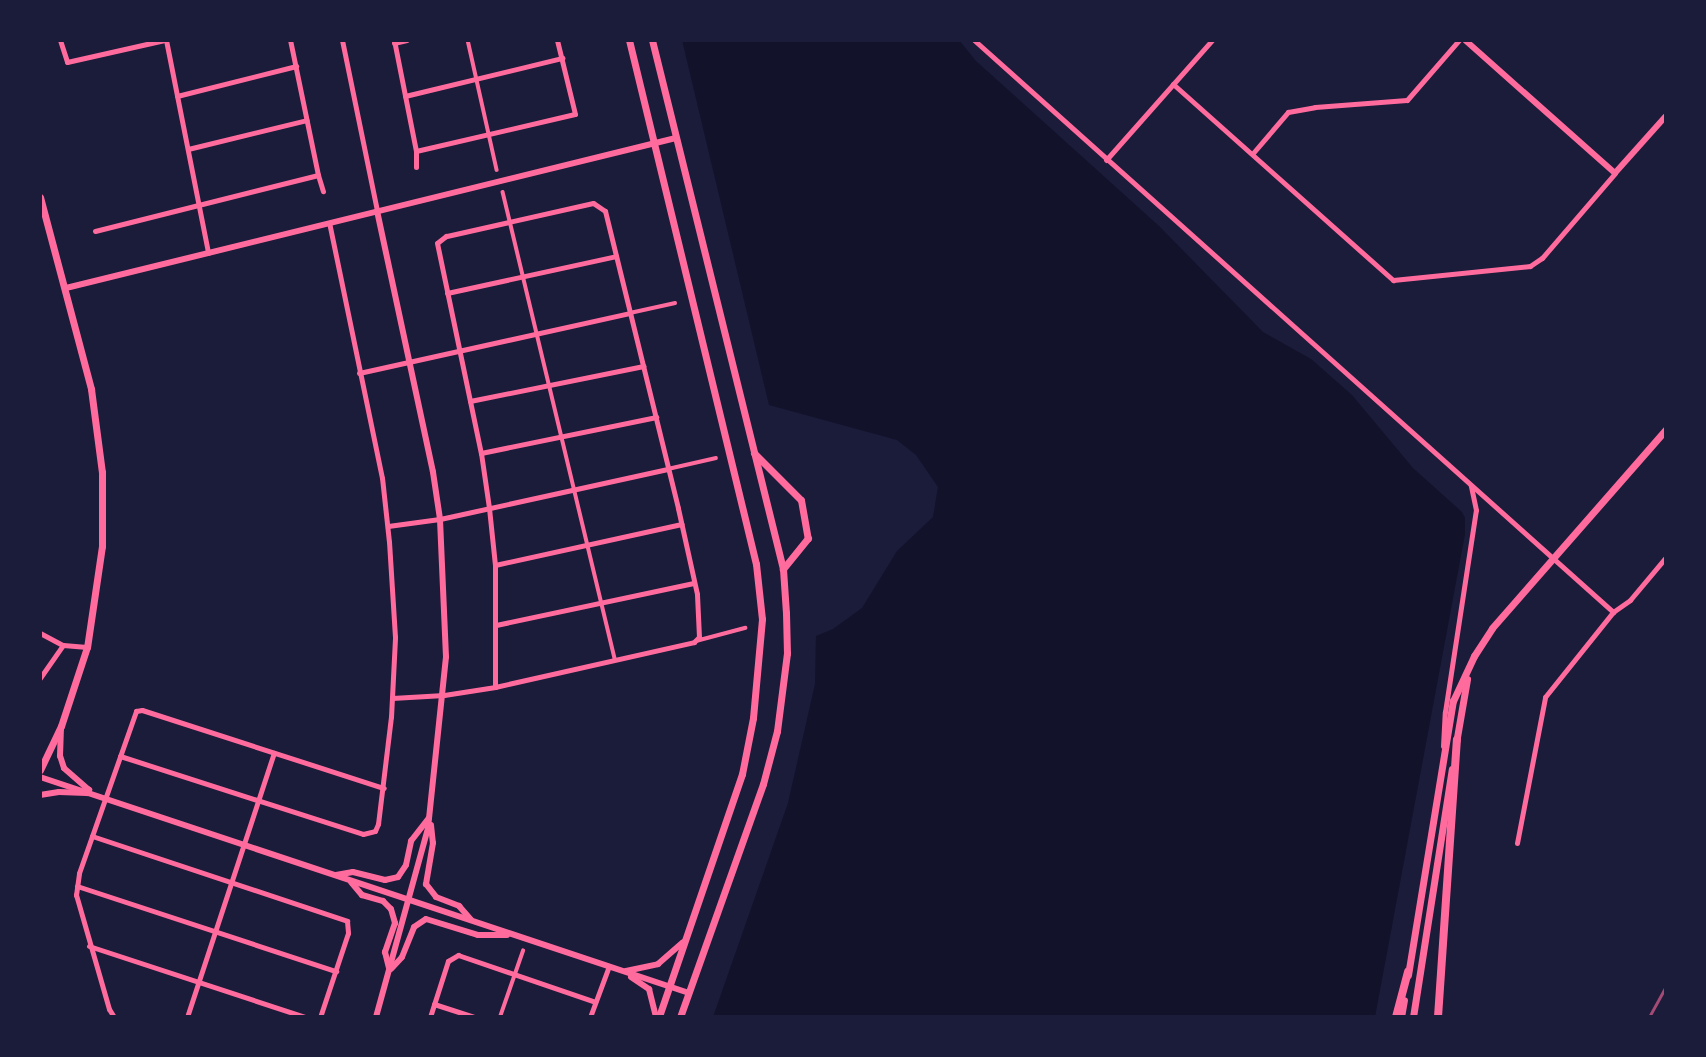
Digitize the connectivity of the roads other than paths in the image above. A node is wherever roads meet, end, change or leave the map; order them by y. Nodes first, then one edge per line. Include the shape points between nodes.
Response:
1 (60, 40) edge
2 (165, 40) edge
3 (290, 40) edge
4 (342, 40) edge
5 (408, 40) edge
6 (468, 40) edge
7 (557, 40) edge
8 (629, 40) edge
9 (652, 40) edge
10 (974, 40) edge
11 (1212, 40) edge
12 (1459, 40) edge
13 (1465, 40) edge
14 (394, 42) edge
15 (562, 58) junction
16 (296, 66) junction
17 (477, 79) junction
18 (1173, 84) junction
19 (177, 96) junction
20 (405, 96) junction
21 (1666, 116) edge
22 (307, 120) junction
23 (489, 134) junction
24 (676, 138) junction
25 (656, 143) junction
26 (188, 149) junction
27 (416, 151) junction
28 (1253, 153) junction
29 (1106, 160) junction
30 (416, 167) dead end
31 (497, 170) dead end
32 (1615, 173) junction
33 (318, 175) junction
34 (323, 191) dead end
35 (503, 191) dead end
36 (40, 197) edge
37 (198, 203) junction
38 (377, 211) junction
39 (510, 221) junction
40 (329, 223) junction
41 (95, 230) dead end
42 (208, 253) junction
43 (616, 256) junction
44 (523, 276) junction
45 (66, 288) junction
46 (447, 293) junction
47 (675, 303) dead end
48 (630, 313) junction
49 (537, 334) junction
50 (459, 351) junction
51 (410, 362) junction
52 (644, 366) junction
53 (359, 373) junction
54 (549, 385) junction
55 (470, 401) junction
56 (656, 416) junction
57 (1666, 429) edge
58 (561, 436) junction
59 (753, 452) junction
60 (481, 453) junction
61 (716, 458) dead end
62 (668, 469) junction
63 (1471, 486) junction
64 (574, 489) junction
65 (489, 508) junction
66 (440, 519) junction
67 (682, 524) junction
68 (387, 526) junction
69 (587, 545) junction
70 (1666, 557) edge
71 (1553, 558) junction
72 (495, 565) junction
73 (783, 569) junction
74 (695, 583) junction
75 (601, 603) junction
76 (1613, 612) junction
77 (496, 625) junction
78 (745, 628) dead end
79 (40, 634) edge
80 (694, 642) junction
81 (63, 645) junction
82 (87, 647) junction
83 (615, 659) junction
84 (1467, 674) junction
85 (40, 678) edge
86 (495, 687) junction
87 (444, 695) junction
88 (392, 698) junction
89 (61, 726) junction
90 (1457, 740) junction
91 (274, 753) junction
92 (120, 756) junction
93 (1442, 768) junction
94 (40, 770) edge
95 (40, 777) edge
96 (384, 788) junction
97 (87, 793) junction
98 (40, 795) edge
99 (105, 799) junction
100 (257, 801) junction
101 (430, 816) junction
102 (92, 836) junction
103 (1517, 843) dead end
104 (243, 844) junction
105 (335, 875) junction
106 (349, 880) junction
107 (230, 883) junction
108 (77, 886) junction
109 (409, 900) junction
110 (472, 921) junction
111 (214, 933) junction
112 (515, 935) junction
113 (686, 940) junction
114 (89, 946) junction
115 (523, 951) dead end
116 (609, 966) junction
117 (390, 970) junction
118 (336, 971) junction
119 (624, 971) junction
120 (1408, 972) joint
121 (515, 974) junction
122 (198, 984) junction
123 (670, 987) junction
124 (689, 993) junction
125 (595, 1002) junction
126 (434, 1004) junction
127 (114, 1017) edge
128 (187, 1017) edge
129 (305, 1017) edge
130 (320, 1017) edge
131 (376, 1017) edge
132 (430, 1017) edge
133 (474, 1017) edge
134 (499, 1017) edge
135 (590, 1017) edge
136 (657, 1017) edge
137 (680, 1017) edge
138 (1399, 1017) edge
139 (1413, 1017) edge
140 (1438, 1017) edge

1 - 2 street via 67,62
2 - 19 street
3 - 16 street
4 - 38 street
5 - 14 street
6 - 17 street
7 - 15 street
8 - 25 main road
9 - 24 main road
10 - 29 street
11 - 18 street
12 - 28 street via 1407,100 1288,112
13 - 32 street
14 - 20 street
15 - 17 street
15 - 23 street via 576,114
16 - 19 street
16 - 22 street
17 - 20 street
17 - 23 street
18 - 28 street
18 - 29 street
19 - 26 street
20 - 27 street
21 - 32 street
22 - 26 street
22 - 33 street
23 - 27 street
23 - 31 street
24 - 25 street
24 - 59 main road
25 - 38 street
25 - 113 main road via 756,564 762,619 753,718 742,774
26 - 37 street
27 - 30 street
28 - 32 street via 1393,280 1530,266
29 - 63 street
33 - 34 street
33 - 37 street
35 - 39 street
36 - 45 main road
37 - 41 street
37 - 42 street
38 - 40 street
38 - 51 street
39 - 43 street via 593,203 605,211
39 - 44 street
39 - 46 street via 446,236 438,243
40 - 42 street
40 - 53 street
42 - 45 street
43 - 44 street
43 - 48 street
44 - 46 street
44 - 49 street
45 - 82 main road via 91,388 102,472 103,546
46 - 50 street
47 - 48 street
48 - 49 street
48 - 52 street
49 - 50 street
49 - 54 street
50 - 51 street
50 - 55 street
51 - 53 street
51 - 66 street
52 - 54 street
52 - 56 street
53 - 68 street via 383,478
54 - 55 street
54 - 58 street
55 - 60 street
56 - 58 street
56 - 62 street
57 - 71 main road
58 - 60 street
58 - 64 street
59 - 73 main road
59 - 73 main road via 802,500 808,538
60 - 65 street
61 - 62 street
62 - 64 street
62 - 67 street
63 - 71 street
63 - 93 street via 1476,510 1445,712
64 - 65 street
64 - 69 street
65 - 66 street
65 - 72 street
66 - 68 street
66 - 87 street
67 - 69 street
67 - 74 street
68 - 88 street via 395,637
69 - 72 street
69 - 75 street
70 - 76 street via 1630,600
71 - 76 street
71 - 84 main road via 1482,641
72 - 77 street
73 - 124 main road via 787,653 776,731 763,784
74 - 75 street
74 - 80 street via 700,625
75 - 77 street
75 - 83 street
76 - 103 street via 1545,697
77 - 86 street
78 - 80 street
79 - 81 street
80 - 83 street
81 - 82 street
81 - 85 street
82 - 89 main road
83 - 86 street
84 - 90 main road
84 - 93 main road via 1453,701
86 - 87 street
87 - 88 street
87 - 101 street
88 - 96 street
89 - 94 main road
89 - 97 street via 64,768 89,790
90 - 139 main road
90 - 140 highway
91 - 92 street via 142,710 132,716
91 - 96 street
91 - 100 street
92 - 99 street
92 - 100 street
93 - 120 main road
95 - 97 street
96 - 100 street via 378,824 369,835
97 - 98 street
97 - 99 street
99 - 102 street
99 - 104 street
100 - 104 street
101 - 105 street via 411,841 407,865 398,877 385,880 354,872
101 - 109 street
101 - 110 street via 433,843 426,884 436,897 459,906
102 - 107 street
102 - 108 street
104 - 105 street
104 - 107 street
105 - 106 street
106 - 109 street
106 - 117 street via 362,895 383,901 391,909 395,923 385,952
107 - 111 street
107 - 118 street via 347,921 350,927
108 - 111 street
108 - 114 street
109 - 110 street
109 - 117 street
110 - 112 street
111 - 118 street
111 - 122 street
112 - 116 street
112 - 117 street via 478,935 426,919 414,927 402,957
113 - 119 street via 658,964
113 - 123 main road
114 - 122 street
114 - 127 street
115 - 121 street
116 - 119 street
116 - 125 street
117 - 131 street
118 - 130 street
119 - 123 street
119 - 136 street via 649,989
120 - 138 highway
121 - 125 street
121 - 126 street via 457,955 448,961
121 - 134 street
122 - 128 street
122 - 129 street
123 - 124 street
123 - 136 main road
124 - 137 main road
125 - 135 street
126 - 132 street
126 - 133 street

